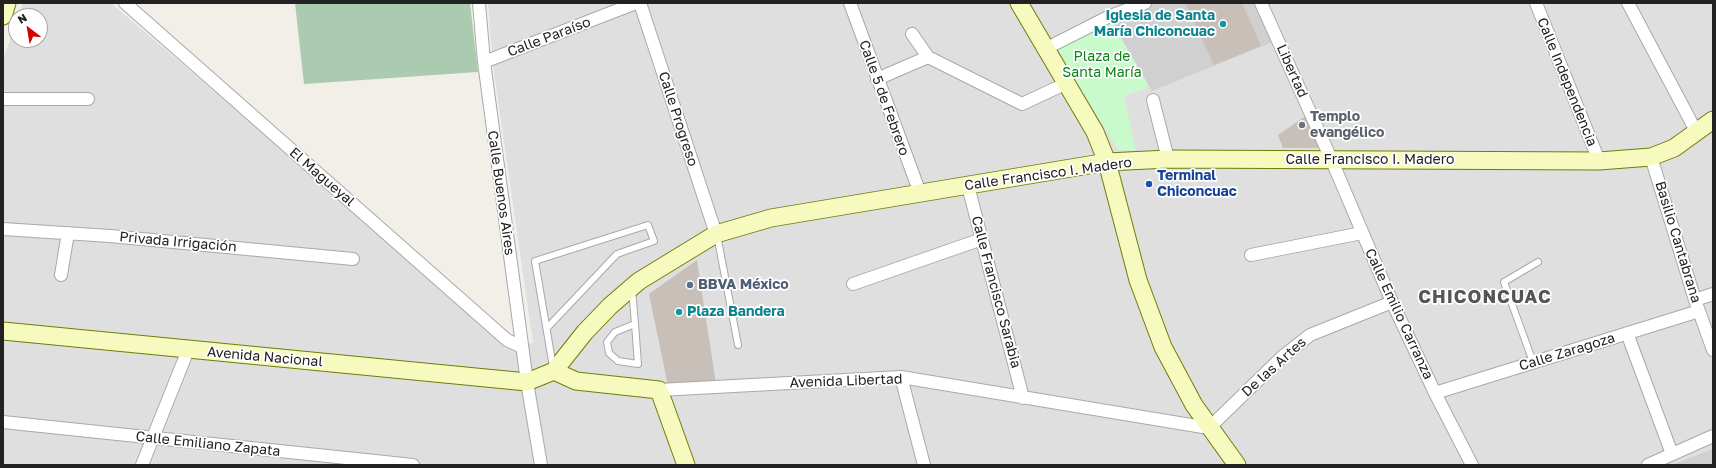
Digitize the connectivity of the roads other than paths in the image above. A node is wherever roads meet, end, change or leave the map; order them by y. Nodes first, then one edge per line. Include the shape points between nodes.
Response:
1 (125, 3) edge
2 (479, 3) edge
3 (636, 3) edge
4 (640, 3) edge
5 (850, 3) edge
6 (1019, 3) edge
7 (1145, 3) edge
8 (1261, 3) edge
9 (1536, 3) edge
10 (1628, 3) edge
11 (912, 34) dead end
12 (1047, 48) junction
13 (928, 57) junction
14 (484, 62) junction
15 (877, 79) junction
16 (1067, 83) junction
17 (3, 99) edge
18 (88, 99) dead end
19 (1153, 100) dead end
20 (1713, 120) edge
21 (1697, 133) junction
22 (1651, 157) junction
23 (1168, 159) junction
24 (1332, 161) junction
25 (1599, 161) junction
26 (1107, 162) junction
27 (968, 186) junction
28 (920, 193) junction
29 (3, 230) edge
30 (1362, 232) junction
31 (68, 234) junction
32 (716, 234) junction
33 (982, 239) junction
34 (1251, 255) dead end
35 (354, 259) dead end
36 (1538, 262) dead end
37 (61, 275) dead end
38 (853, 284) dead end
39 (632, 287) junction
40 (1713, 294) edge
41 (1392, 302) junction
42 (1697, 306) junction
43 (635, 324) junction
44 (547, 328) junction
45 (3, 331) edge
46 (1627, 333) junction
47 (738, 345) dead end
48 (522, 347) junction
49 (188, 350) junction
50 (1713, 350) edge
51 (1533, 362) junction
52 (554, 371) junction
53 (901, 377) junction
54 (527, 382) junction
55 (659, 390) junction
56 (1435, 393) junction
57 (1023, 398) junction
58 (3, 422) edge
59 (1209, 428) junction
60 (1713, 436) edge
61 (152, 438) junction
62 (1672, 454) junction
63 (142, 465) edge
64 (413, 465) edge
65 (541, 465) edge
66 (686, 465) edge
67 (924, 465) edge
68 (1237, 465) edge
69 (1472, 465) edge
70 (1648, 465) edge

1 - 48 street, El Magueyal via 507,340
2 - 14 street, Calle Buenos Aires
3 - 14 street, Calle Paraíso
4 - 32 street, Calle Progreso
5 - 15 street, Calle 5 de Febrero
6 - 12 main road
7 - 12 street via 1110,16
8 - 24 street, Libertad
9 - 25 street, Calle Independencia
10 - 21 street
11 - 13 street
12 - 16 main road
13 - 15 street
13 - 16 street via 1022,104
14 - 48 street, Calle Buenos Aires
15 - 28 street, Calle 5 de Febrero
16 - 26 main road
17 - 18 street
19 - 23 street
20 - 21 main road, Calle Francisco I. Madero
21 - 22 main road, Calle Francisco I. Madero via 1674,148
22 - 25 main road, Calle Francisco I. Madero
22 - 42 street, Basilio Cantabrana
23 - 24 main road, Calle Francisco I. Madero
23 - 26 main road, Calle Francisco I. Madero
24 - 25 main road, Calle Francisco I. Madero
24 - 30 street, Calle Emilio Carranza
26 - 27 main road, Calle Francisco I. Madero
26 - 59 main road via 1138,280 1163,347
27 - 28 main road, Calle Francisco I. Madero
27 - 33 street, Calle Francisco Sarabia
28 - 32 main road, Calle Francisco I. Madero via 771,218
29 - 31 street, Privada Irrigación
30 - 34 street
30 - 41 street, Calle Emilio Carranza
31 - 35 street, Privada Irrigación
31 - 37 street
32 - 39 main road, Calle Francisco I. Madero
32 - 47 lane
33 - 38 street
33 - 57 street, Calle Francisco Sarabia
36 - 51 lane via 1504,282
39 - 43 lane
39 - 52 main road, Calle Francisco I. Madero via 585,332
40 - 42 street, Calle Zaragoza
41 - 56 street, Calle Emilio Carranza
41 - 59 street, De las Artes via 1310,335 1282,356
42 - 46 street, Calle Zaragoza
42 - 50 street, Basilio Cantabrana
43 - 43 lane via 615,332 607,342 609,353 618,361 638,364
44 - 44 lane via 617,254 654,241 648,225 535,261
44 - 52 lane
45 - 49 main road, Avenida Nacional
46 - 51 street, Calle Zaragoza
46 - 62 street
48 - 54 street, Calle Buenos Aires
49 - 54 main road, Avenida Nacional
49 - 61 street
51 - 56 street, Calle Zaragoza
52 - 54 main road, Calle Francisco I. Madero
52 - 55 main road, Avenida Libertad via 576,381
53 - 55 street, Avenida Libertad
53 - 57 street, Avenida Libertad
53 - 67 street
54 - 65 street, Calle Buenos Aires
55 - 66 main road
56 - 69 street, Calle Emilio Carranza
57 - 59 street, Avenida Libertad
58 - 61 street, Calle Emiliano Zapata
59 - 68 main road
60 - 62 street
61 - 63 street
61 - 64 street, Calle Emiliano Zapata
62 - 70 street

